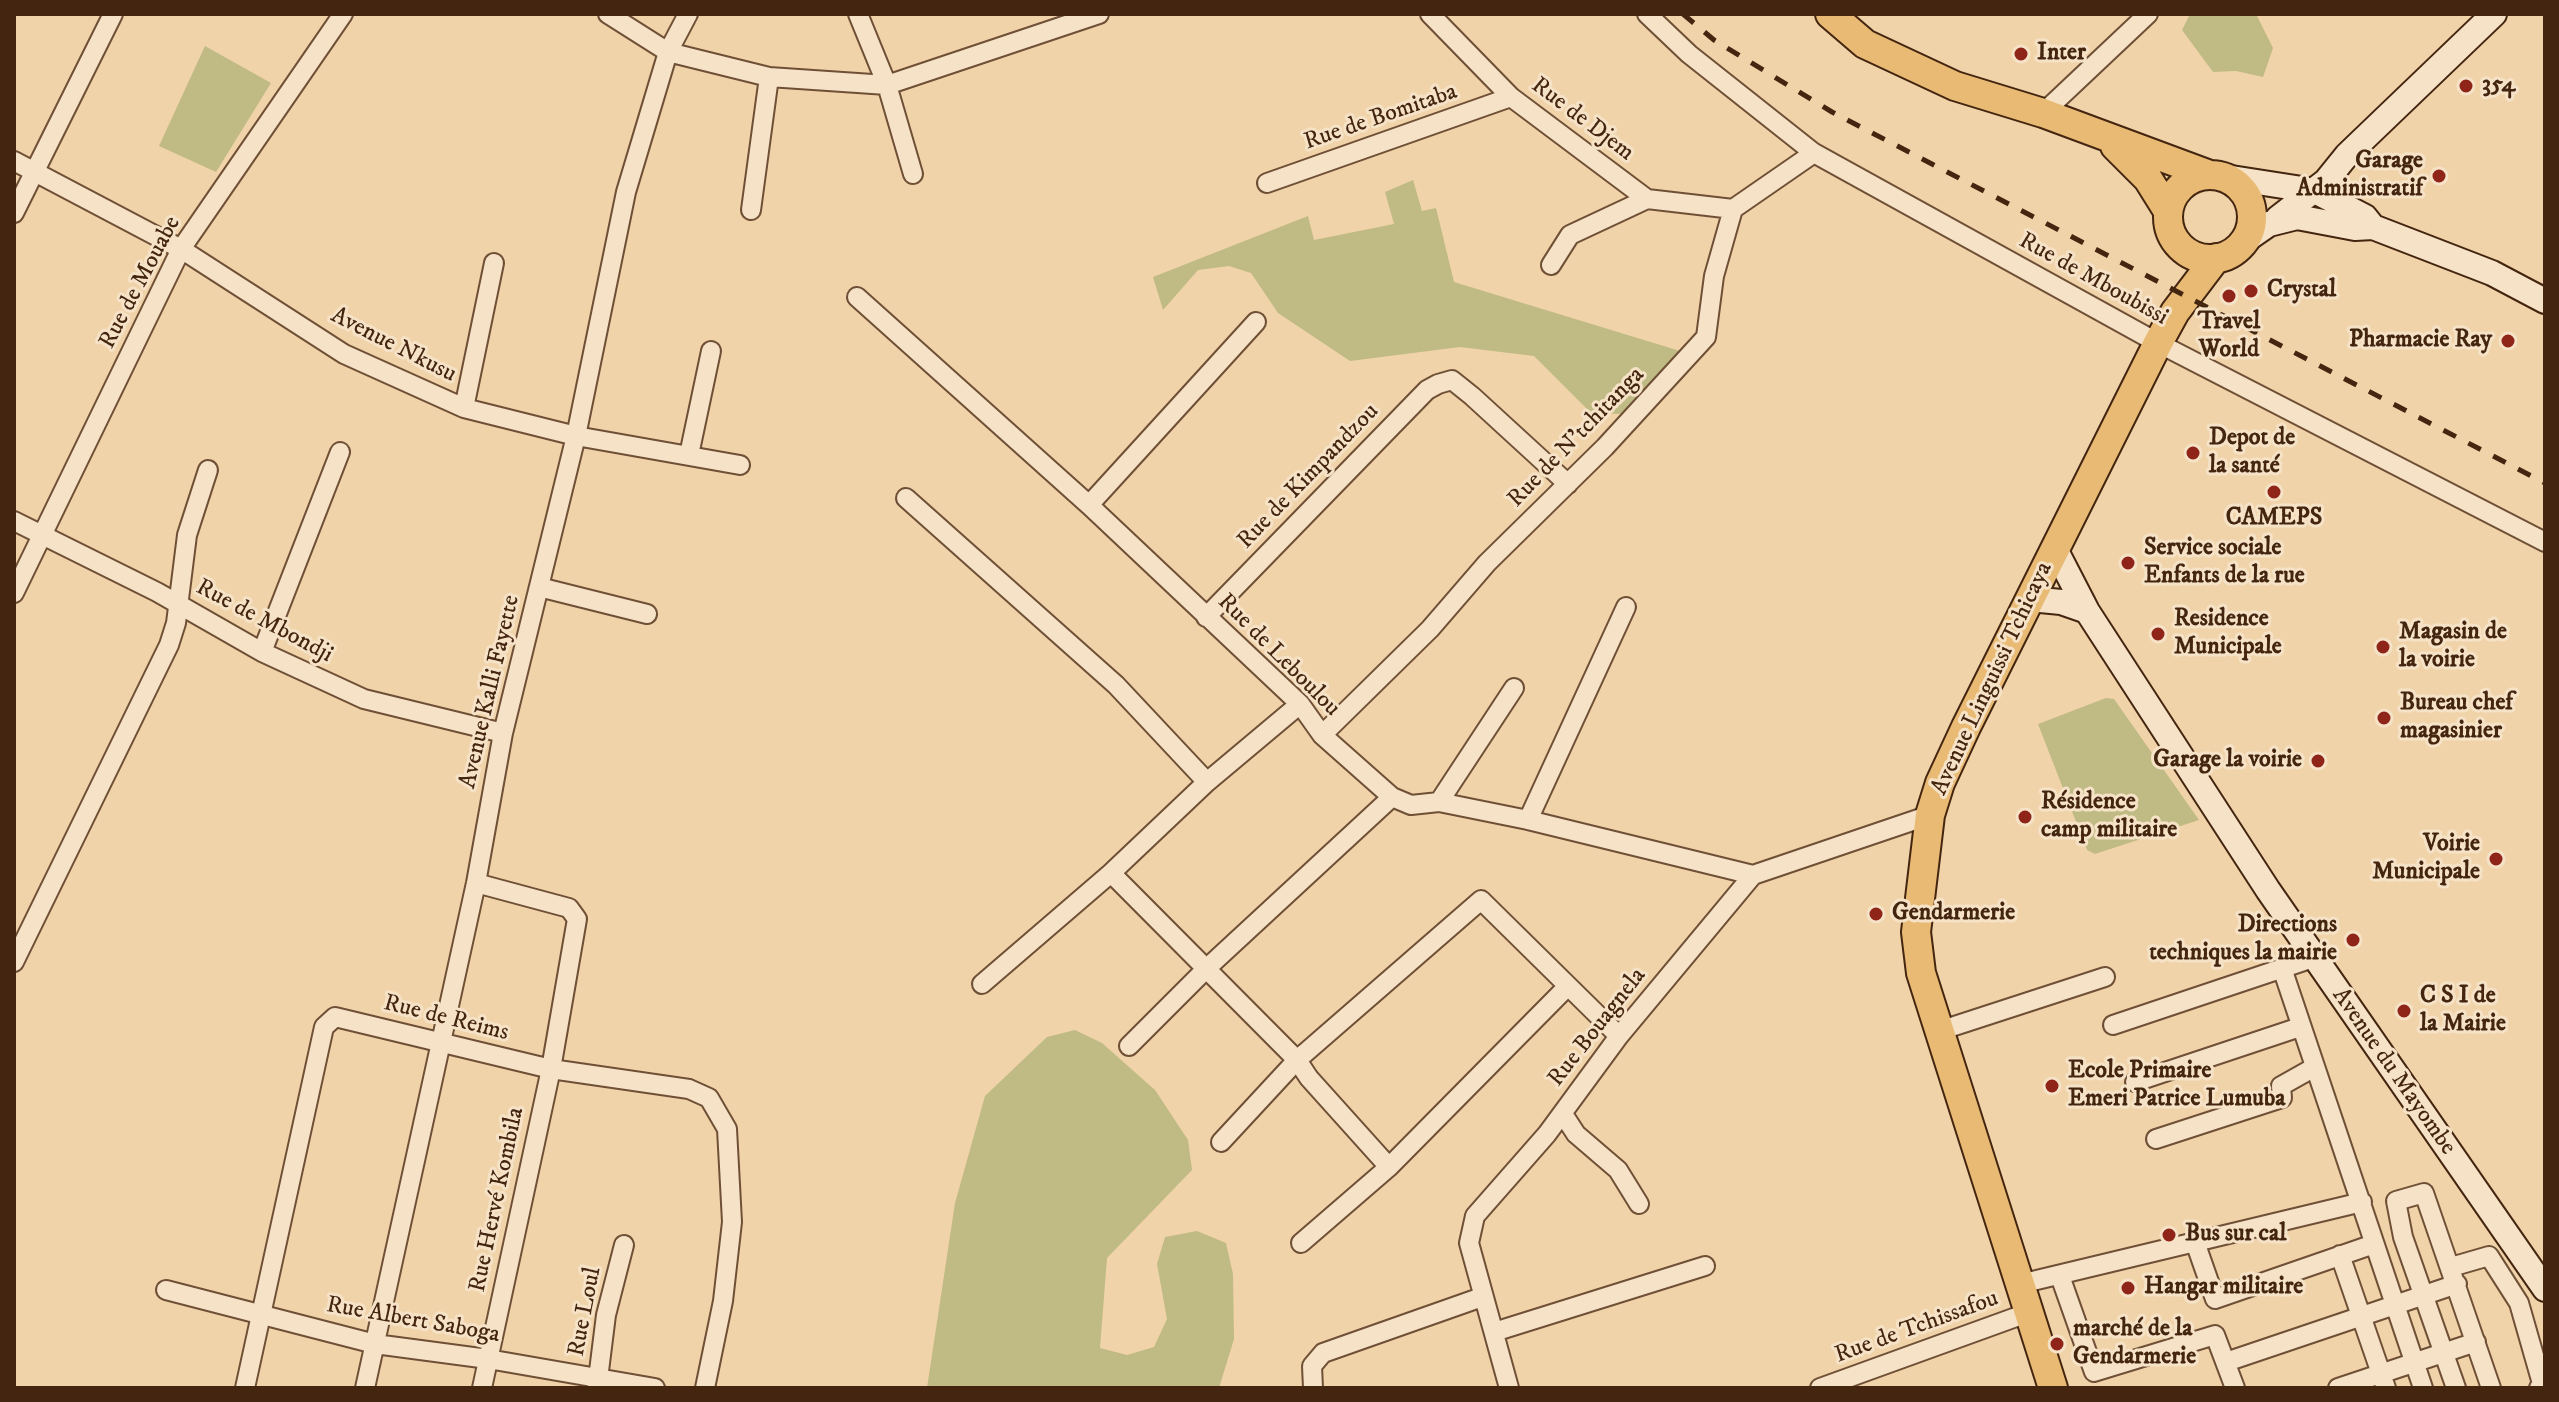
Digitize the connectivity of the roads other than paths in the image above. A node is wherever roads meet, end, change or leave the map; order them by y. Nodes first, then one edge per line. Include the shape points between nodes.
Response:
1 (113, 14) edge
2 (343, 14) edge
3 (608, 14) edge
4 (688, 14) edge
5 (858, 14) edge
6 (1099, 14) edge
7 (1430, 14) edge
8 (1647, 14) edge
9 (2148, 14) edge
10 (2494, 14) edge
11 (1834, 15) edge
12 (668, 52) junction
13 (769, 77) junction
14 (887, 85) junction
15 (1511, 97) junction
16 (2043, 113) junction
17 (2109, 140) junction
18 (1814, 153) junction
19 (2347, 155) junction
20 (14, 161) edge
21 (34, 171) junction
22 (913, 174) dead end
23 (2217, 176) junction
24 (1267, 183) dead end
25 (2274, 184) junction
26 (2315, 191) junction
27 (1647, 199) junction
28 (1733, 209) junction
29 (751, 210) dead end
30 (2168, 211) junction
31 (2354, 212) junction
32 (14, 213) edge
33 (2269, 224) junction
34 (2373, 227) junction
35 (2175, 240) junction
36 (2243, 242) junction
37 (181, 249) junction
38 (2216, 258) junction
39 (494, 263) dead end
40 (1551, 265) dead end
41 (857, 297) dead end
42 (2545, 301) edge
43 (2175, 312) junction
44 (1256, 322) dead end
45 (2158, 343) junction
46 (711, 351) dead end
47 (464, 408) junction
48 (576, 436) junction
49 (340, 452) dead end
50 (689, 455) junction
51 (740, 465) dead end
52 (208, 470) dead end
53 (1568, 484) junction
54 (906, 498) dead end
55 (1089, 505) junction
56 (14, 521) edge
57 (43, 535) junction
58 (2545, 542) edge
59 (2055, 549) junction
60 (539, 587) junction
61 (14, 593) edge
62 (2030, 599) junction
63 (178, 604) junction
64 (1626, 607) dead end
65 (2087, 611) junction
66 (647, 614) dead end
67 (1206, 617) junction
68 (262, 652) junction
69 (1514, 688) dead end
70 (1300, 704) junction
71 (503, 733) junction
72 (1322, 735) junction
73 (1207, 782) junction
74 (1392, 797) junction
75 (1439, 802) junction
76 (1930, 815) junction
77 (1528, 820) junction
78 (1111, 873) junction
79 (1753, 875) junction
80 (476, 883) junction
81 (17, 949) edge
82 (2313, 958) junction
83 (1207, 968) junction
84 (2282, 968) junction
85 (2105, 977) dead end
86 (982, 984) dead end
87 (1568, 986) junction
88 (2113, 1025) dead end
89 (2300, 1027) junction
90 (1939, 1031) junction
91 (1619, 1036) junction
92 (441, 1043) junction
93 (1129, 1046) dead end
94 (1297, 1060) junction
95 (2313, 1068) junction
96 (551, 1069) junction
97 (2135, 1082) dead end
98 (1563, 1114) junction
99 (2156, 1139) dead end
100 (1221, 1142) dead end
101 (1389, 1167) junction
102 (2362, 1202) junction
103 (1639, 1204) dead end
104 (2195, 1242) junction
105 (1301, 1243) dead end
106 (2374, 1244) junction
107 (624, 1245) dead end
108 (2340, 1255) junction
109 (1705, 1266) dead end
110 (2060, 1276) junction
111 (2454, 1276) junction
112 (2020, 1284) junction
113 (2545, 1289) edge
114 (166, 1290) dead end
115 (2424, 1296) junction
116 (1482, 1297) junction
117 (2395, 1305) junction
118 (2030, 1312) junction
119 (261, 1316) junction
120 (2361, 1316) junction
121 (1494, 1332) junction
122 (2476, 1342) junction
123 (375, 1344) junction
124 (2444, 1353) junction
125 (488, 1359) junction
126 (2226, 1362) junction
127 (2413, 1363) junction
128 (2384, 1381) edge
129 (598, 1383) edge
130 (1847, 1385) edge
131 (245, 1388) edge
132 (365, 1388) edge
133 (482, 1388) edge
134 (655, 1388) edge
135 (705, 1388) edge
136 (1313, 1388) edge
137 (1509, 1388) edge
138 (1820, 1388) edge
139 (2053, 1388) edge
140 (2235, 1388) edge
141 (2338, 1388) edge
142 (2423, 1388) edge
143 (2456, 1388) edge
144 (2491, 1388) edge
145 (2539, 1388) edge

1 - 21 street
2 - 37 street, Rue de Mouabe
3 - 12 street
4 - 12 street, Avenue Kalli Fayette
5 - 14 street
6 - 14 street
7 - 15 street, Rue de Djem
8 - 18 street, Rue de Mboubissi
9 - 16 street
10 - 19 street
11 - 16 main road via 1865,44 1955,86
12 - 13 street
12 - 48 street, Avenue Kalli Fayette via 626,192
13 - 14 street
13 - 29 street
14 - 22 street
15 - 24 street, Rue de Bomitaba
15 - 27 street, Rue de Djem
16 - 17 main road
17 - 23 main road
17 - 30 main road via 2148,179
18 - 28 street
18 - 45 street, Rue de Mboubissi
19 - 25 street
19 - 26 street
19 - 31 street via 2344,186
20 - 21 street, Avenue Nkusu
21 - 32 street
21 - 37 street, Avenue Nkusu
23 - 25 street
23 - 30 main road via 2182,184
23 - 36 main road via 2237,185 2251,211
25 - 26 street
26 - 31 street
26 - 33 street
27 - 28 street
27 - 40 street via 1570,235
28 - 53 street, Rue de N'tchitanga via 1714,276 1706,337
30 - 35 main road
31 - 34 street
33 - 34 street via 2297,217
33 - 36 street
34 - 42 street via 2492,273
35 - 38 main road via 2186,251
35 - 43 main road
36 - 38 main road
37 - 47 street, Avenue Nkusu via 344,354
37 - 57 street, Rue de Mouabe
38 - 43 main road, Avenue Linguissi Tchicaya
39 - 47 street
41 - 55 street, Rue de Leboulou
43 - 45 main road, Avenue Linguissi Tchicaya
44 - 55 street
45 - 58 street, Rue de Mboubissi
45 - 59 main road, Avenue Linguissi Tchicaya
46 - 50 street
47 - 48 street, Avenue Nkusu
48 - 50 street, Avenue Nkusu
48 - 60 street, Avenue Kalli Fayette
49 - 68 street
50 - 51 street, Avenue Nkusu
52 - 63 street via 184,548
53 - 67 street, Rue de Kimpandzou via 1452,380 1427,390
53 - 72 street, Rue de N'tchitanga
54 - 73 street via 1116,685
55 - 67 street, Rue de Leboulou
56 - 57 street, Rue de Mbondji
57 - 61 street, Rue de Mouabe
57 - 63 street, Rue de Mbondji
59 - 62 main road, Avenue Linguissi Tchicaya
59 - 65 street, Avenue du Mayombe
60 - 66 street
60 - 71 street, Avenue Kalli Fayette
62 - 65 street
62 - 76 main road, Avenue Linguissi Tchicaya via 1940,783
63 - 68 street, Rue de Mbondji
63 - 81 street via 169,645
64 - 77 street
65 - 82 street, Avenue du Mayombe
67 - 70 street, Rue de Leboulou
68 - 71 street, Rue de Mbondji via 364,699
69 - 75 street
70 - 72 street, Rue de Leboulou
70 - 73 street
71 - 80 street, Avenue Kalli Fayette
72 - 74 street, Rue de Leboulou
73 - 78 street
74 - 75 street via 1411,805
74 - 83 street
75 - 77 street
76 - 79 street
76 - 90 main road, Avenue Linguissi Tchicaya via 1916,932 1921,973
77 - 79 street
78 - 83 street
78 - 86 street
79 - 91 street, Rue Bouagnela
80 - 92 street, Avenue Kalli Fayette
80 - 96 street, Rue Hervé Kombila via 569,908 577,915
82 - 84 street
82 - 113 street, Avenue du Mayombe
83 - 93 street
83 - 94 street
84 - 88 street
84 - 89 street
85 - 90 street
87 - 91 street
87 - 94 street via 1481,900
87 - 101 street
89 - 95 street
89 - 97 street
90 - 112 main road, Avenue Linguissi Tchicaya
91 - 98 street, Rue Bouagnela
92 - 96 street, Rue de Reims
92 - 119 street, Rue de Reims via 335,1017 324,1027
92 - 123 street, Avenue Kalli Fayette
94 - 100 street
94 - 101 street
95 - 99 street via 2281,1086 2282,1098
95 - 102 street
96 - 125 street, Rue Hervé Kombila
96 - 135 street, Rue de Reims via 675,1087 699,1094 718,1110 731,1157 730,1237
98 - 103 street via 1576,1134 1618,1170
98 - 116 street, Rue Bouagnela via 1475,1216 1469,1243
101 - 105 street
102 - 104 street
102 - 106 street
104 - 108 street via 2215,1299
104 - 110 street
106 - 108 street
106 - 117 street
107 - 129 street, Rue Loul via 606,1315
108 - 120 street
109 - 121 street
110 - 112 street
110 - 126 street via 2094,1372 2215,1335
111 - 115 street
111 - 115 street via 2424,1193 2396,1201
111 - 122 street
111 - 145 street via 2489,1256 2519,1303 2543,1387
112 - 118 main road, Avenue Linguissi Tchicaya
114 - 119 street, Rue Albert Saboga
115 - 117 street
115 - 124 street
116 - 121 street, Rue Bouagnela
116 - 136 street via 1323,1353 1312,1366
117 - 120 street
117 - 127 street
118 - 130 street, Rue de Tchissafou
118 - 139 main road, Avenue Linguissi Tchicaya
119 - 123 street, Rue Albert Saboga
119 - 131 street
120 - 126 street
120 - 128 street
121 - 137 street, Rue Bouagnela
122 - 124 street
122 - 144 street
123 - 125 street, Rue Albert Saboga
123 - 132 street, Avenue Kalli Fayette
124 - 127 street
124 - 143 street
125 - 129 street, Rue Albert Saboga
125 - 133 street, Rue Hervé Kombila
126 - 140 street
127 - 128 street
127 - 142 street
128 - 141 street
129 - 134 street, Rue Albert Saboga
130 - 138 street, Rue de Tchissafou

